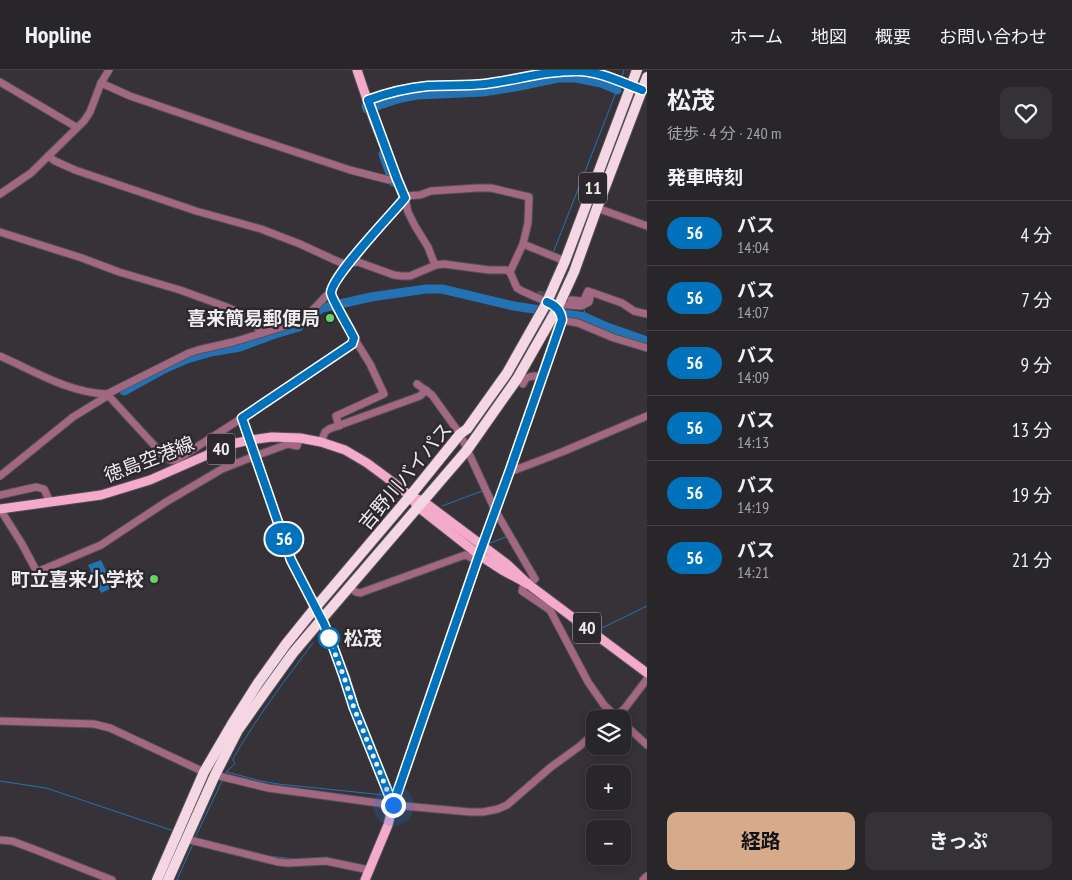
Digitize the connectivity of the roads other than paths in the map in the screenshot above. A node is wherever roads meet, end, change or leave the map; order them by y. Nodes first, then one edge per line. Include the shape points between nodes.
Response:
1 (109, 70) edge
2 (357, 70) edge
3 (637, 70) edge
4 (647, 77) edge
5 (0, 82) edge
6 (104, 84) junction
7 (628, 85) junction
8 (645, 91) edge
9 (368, 100) junction
10 (76, 127) junction
11 (48, 156) junction
12 (394, 179) junction
13 (0, 194) edge
14 (405, 197) junction
15 (597, 208) junction
16 (647, 226) edge
17 (0, 232) edge
18 (523, 244) junction
19 (557, 259) junction
20 (349, 264) junction
21 (436, 265) junction
22 (510, 272) junction
23 (515, 283) junction
24 (537, 294) tunnel mouth
25 (571, 300) tunnel mouth
26 (334, 301) junction
27 (583, 303) junction
28 (555, 309) junction
29 (647, 314) edge
30 (260, 334) junction
31 (354, 338) junction
32 (647, 348) edge
33 (0, 356) edge
34 (542, 377) junction
35 (417, 384) dead end
36 (523, 384) dead end
37 (426, 390) junction
38 (108, 395) junction
39 (647, 416) edge
40 (242, 418) junction
41 (339, 426) junction
42 (460, 434) junction
43 (300, 438) junction
44 (250, 440) junction
45 (321, 442) junction
46 (467, 450) junction
47 (255, 456) junction
48 (510, 470) junction
49 (0, 476) edge
50 (0, 495) edge
51 (410, 496) junction
52 (50, 502) junction
53 (420, 504) junction
54 (0, 509) edge
55 (495, 510) junction
56 (479, 554) junction
57 (528, 584) junction
58 (349, 587) junction
59 (315, 608) junction
60 (321, 620) junction
61 (647, 673) edge
62 (647, 679) edge
63 (609, 710) edge
64 (623, 710) edge
65 (0, 721) edge
66 (631, 730) edge
67 (586, 740) edge
68 (647, 745) edge
69 (204, 772) junction
70 (215, 775) junction
71 (393, 805) junction
72 (186, 839) junction
73 (0, 840) edge
74 (369, 870) junction
75 (647, 876) edge
76 (112, 880) edge
77 (158, 880) edge
78 (168, 880) edge
79 (365, 880) edge
80 (643, 880) edge

1 - 6 street
2 - 9 main road
3 - 7 highway, 吉野川バイパス / 11
4 - 8 highway, 吉野川バイパス / 11
5 - 10 street
6 - 10 street via 84,122
6 - 12 street via 130,96 350,170
7 - 8 main road
7 - 9 main road via 602,75 562,71 486,84 428,86
7 - 19 highway, 吉野川バイパス / 11
8 - 15 highway, 吉野川バイパス / 11
9 - 12 main road
10 - 11 street
11 - 13 street via 31,173
11 - 20 street via 75,170 260,229
12 - 14 main road
14 - 18 street via 431,191 477,188 529,197
14 - 20 main road
14 - 21 street via 408,212
15 - 16 street
15 - 28 highway, 吉野川バイパス / 11 via 574,272
17 - 30 street via 224,306 252,318 258,324
18 - 19 street
18 - 22 street
19 - 28 highway, 吉野川バイパス / 11
20 - 21 street via 358,262 401,276 410,276
20 - 26 main road via 332,289
21 - 22 street
22 - 23 street
23 - 24 street
23 - 28 street via 517,288
25 - 27 street
26 - 30 street via 326,296 296,323
26 - 31 main road
27 - 28 street
27 - 29 street via 591,292
28 - 32 street via 578,323
28 - 34 main road
28 - 42 highway, 吉野川バイパス / 11 via 530,334 507,374
28 - 46 highway, 吉野川バイパス / 11 via 517,379
30 - 38 street via 189,353
31 - 40 main road via 352,344
31 - 41 street via 384,394 336,416
33 - 38 street via 66,386
34 - 36 street via 526,378
34 - 48 main road
35 - 37 street
37 - 41 street via 420,396
37 - 42 street
38 - 40 street via 164,456 173,461
38 - 49 street via 73,417
39 - 48 street
40 - 44 main road
41 - 45 street via 324,432
42 - 46 street
42 - 51 highway, 吉野川バイパス / 11
43 - 44 main road, 徳島空港線 / 40
43 - 45 main road, 徳島空港線 / 40
43 - 47 street via 297,446 288,444
44 - 47 main road
44 - 52 main road, 徳島空港線 / 40 via 232,444 166,474 125,488
45 - 51 main road, 徳島空港線 / 40 via 345,450 367,463
46 - 53 highway, 吉野川バイパス / 11
46 - 55 street
47 - 54 street via 200,481 100,545 38,572
47 - 59 main road via 291,560
48 - 55 main road
50 - 52 street via 36,487 44,490
51 - 53 main road, 徳島空港線 / 40
51 - 59 highway, 吉野川バイパス / 11
52 - 54 main road, 徳島空港線 / 40
53 - 56 main road, 徳島空港線 / 40
53 - 58 highway, 吉野川バイパス / 11
55 - 56 main road
55 - 57 street via 535,579
56 - 57 main road, 徳島空港線 / 40
56 - 58 street via 465,555 360,594
56 - 71 main road
57 - 61 main road, 徳島空港線 / 40
57 - 63 street via 522,590 550,610 588,682
58 - 60 highway, 吉野川バイパス / 11
59 - 60 main road
59 - 69 highway, 吉野川バイパス / 11 via 258,683
60 - 70 highway, 吉野川バイパス / 11 via 238,730
60 - 71 main road
62 - 64 street
65 - 69 street via 94,724 110,728
66 - 68 street
67 - 71 street via 514,800 498,809 470,812
69 - 77 highway, 吉野川バイパス / 11
70 - 71 street via 268,788
70 - 72 highway, 吉野川バイパス / 11
71 - 74 main road
72 - 74 street via 278,862 326,861
72 - 78 highway, 吉野川バイパス / 11
73 - 76 street via 12,841
74 - 79 main road
75 - 80 street

